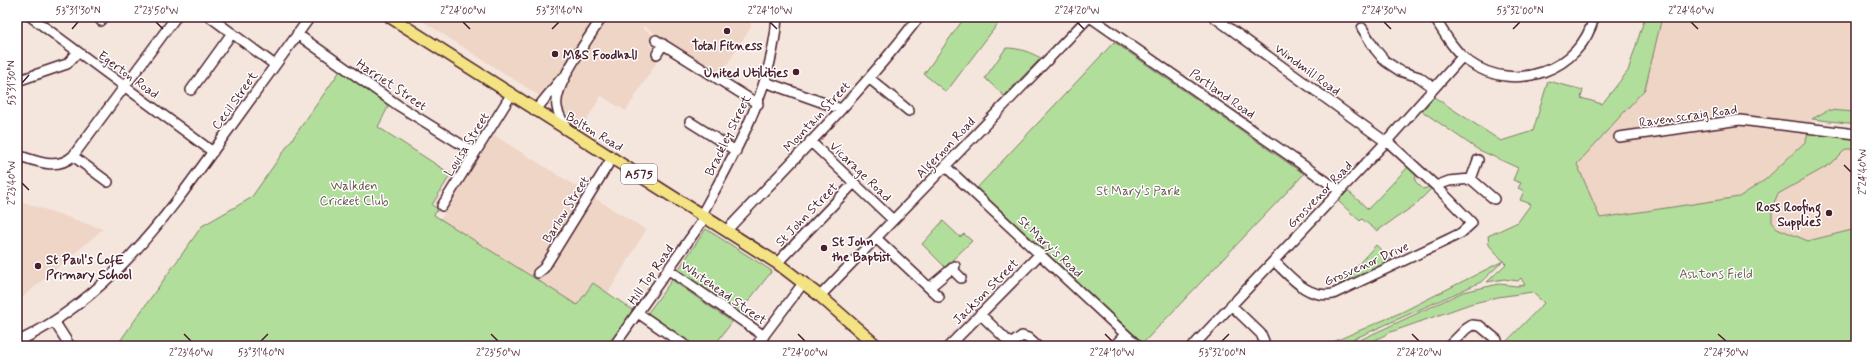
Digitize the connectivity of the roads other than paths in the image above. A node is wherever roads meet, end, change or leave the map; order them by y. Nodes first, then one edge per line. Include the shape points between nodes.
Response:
1 (32, 17) edge
2 (176, 17) edge
3 (210, 17) edge
4 (310, 17) edge
5 (390, 17) edge
6 (602, 17) edge
7 (777, 17) edge
8 (919, 17) edge
9 (1090, 17) edge
10 (1214, 17) edge
11 (1434, 17) edge
12 (1594, 17) edge
13 (1362, 28) dead end
14 (232, 33) junction
15 (297, 34) junction
16 (78, 52) junction
17 (657, 54) dead end
18 (1462, 57) junction
19 (275, 65) junction
20 (570, 67) junction
21 (870, 78) junction
22 (17, 81) edge
23 (765, 82) junction
24 (561, 84) junction
25 (125, 87) junction
26 (1434, 88) junction
27 (191, 90) dead end
28 (512, 95) junction
29 (758, 104) junction
30 (841, 109) junction
31 (908, 111) dead end
32 (538, 113) junction
33 (690, 122) dead end
34 (568, 131) junction
35 (1856, 134) edge
36 (1619, 137) dead end
37 (810, 141) junction
38 (1387, 141) junction
39 (736, 151) junction
40 (213, 152) junction
41 (475, 153) junction
42 (17, 155) edge
43 (73, 156) junction
44 (612, 158) junction
45 (1478, 160) dead end
46 (945, 166) junction
47 (106, 176) dead end
48 (1471, 179) junction
49 (854, 183) junction
50 (1436, 186) junction
51 (1340, 191) junction
52 (1495, 200) dead end
53 (442, 206) dead end
54 (704, 215) junction
55 (893, 220) junction
56 (1472, 223) joint
57 (727, 230) junction
58 (876, 238) junction
59 (1040, 254) junction
60 (1274, 261) junction
61 (777, 263) junction
62 (669, 270) junction
63 (538, 273) dead end
64 (961, 278) dead end
65 (804, 282) junction
66 (930, 287) junction
67 (820, 296) junction
68 (939, 297) dead end
69 (1231, 305) junction
70 (638, 313) junction
71 (980, 314) junction
72 (54, 321) junction
73 (1125, 335) junction
74 (1495, 335) dead end
75 (764, 336) junction
76 (1264, 341) dead end
77 (17, 342) edge
78 (1009, 345) edge
79 (70, 346) edge
80 (614, 346) edge
81 (686, 346) edge
82 (757, 346) edge
83 (877, 346) edge
84 (949, 346) edge
85 (1036, 346) edge
86 (1114, 346) edge
87 (1138, 346) edge
88 (1193, 346) edge
89 (1449, 346) edge

1 - 16 street, Egerton Road
2 - 25 street
3 - 14 street
4 - 15 street, Cecil Street
5 - 28 main road, Bolton Road / A575
6 - 20 street
7 - 23 street, Brackley Street via 774,45
8 - 21 street, Mountain Street
9 - 46 street, Algernon Road
9 - 51 street, Portland Road
10 - 38 street, Windmill Road
11 - 18 street
12 - 18 street via 1588,33 1573,53 1549,70 1538,74 1526,77 1500,75 1477,67
13 - 26 street via 1367,42 1385,61 1419,77
14 - 19 street
14 - 27 street
15 - 19 street, Cecil Street
15 - 41 street, Harriet Street via 399,106
16 - 22 street via 62,66
16 - 25 street, Egerton Road
17 - 29 street via 660,42
18 - 26 street, Grosvenor Road
19 - 40 street, Cecil Street
20 - 24 street
20 - 32 street
21 - 30 street, Mountain Street
21 - 31 street
23 - 29 street, Brackley Street
23 - 30 street
24 - 32 street
24 - 34 street via 557,107
25 - 40 street, Egerton Road
25 - 43 street
26 - 38 street, Grosvenor Road
28 - 32 main road, Bolton Road / A575
28 - 41 street, Louisa Street
29 - 39 street, Brackley Street
30 - 37 street, Mountain Street
32 - 34 main road, Bolton Road / A575
33 - 39 street via 696,131
34 - 44 main road, Bolton Road / A575
35 - 36 street, Ravenscraig Road via 1740,120
37 - 49 street, Vicarage Road
37 - 57 street, Mountain Street
38 - 50 street, Windmill Road
38 - 51 street, Grosvenor Road
39 - 54 street, Brackley Street
40 - 72 street, Cecil Street via 179,199 128,260 88,296
41 - 53 street, Louisa Street
42 - 43 street via 40,158 56,164
43 - 47 street
44 - 54 main road, Bolton Road / A575
44 - 63 street, Barlow Street via 544,268
45 - 48 street
46 - 55 street, Algernon Road
46 - 59 street, St Mary's Road
48 - 50 street via 1449,181
48 - 52 street
49 - 55 street, Vicarage Road
49 - 61 street, St John Street
50 - 56 street, Windmill Road
51 - 60 street, Grosvenor Road
54 - 57 main road, Bolton Road / A575
54 - 62 street, Hill Top Road
55 - 58 street, Algernon Road
56 - 60 street, Grosvenor Drive via 1447,240 1333,294 1320,296 1307,291
57 - 61 main road, Bolton Road / A575
58 - 66 street
58 - 67 street, Algernon Road
59 - 71 street, Jackson Street
59 - 73 street, St Mary's Road
60 - 69 street, Grosvenor Road
61 - 65 main road, Bolton Road / A575
62 - 70 street, Hill Top Road
62 - 75 street, Whitehead Street
64 - 66 street via 954,268
65 - 67 main road, Bolton Road / A575
65 - 75 street
66 - 68 street
67 - 83 main road, Bolton Road / A575
69 - 76 street via 1261,334
69 - 88 street, Grosvenor Road
70 - 80 street, Hill Top Road
70 - 81 street
71 - 78 street
71 - 84 street, Jackson Street
72 - 77 street, Cecil Street
72 - 79 street
73 - 86 street
73 - 87 street, St Mary's Road
74 - 89 street via 1480,326 1472,325
75 - 82 street
78 - 85 street via 1022,336

